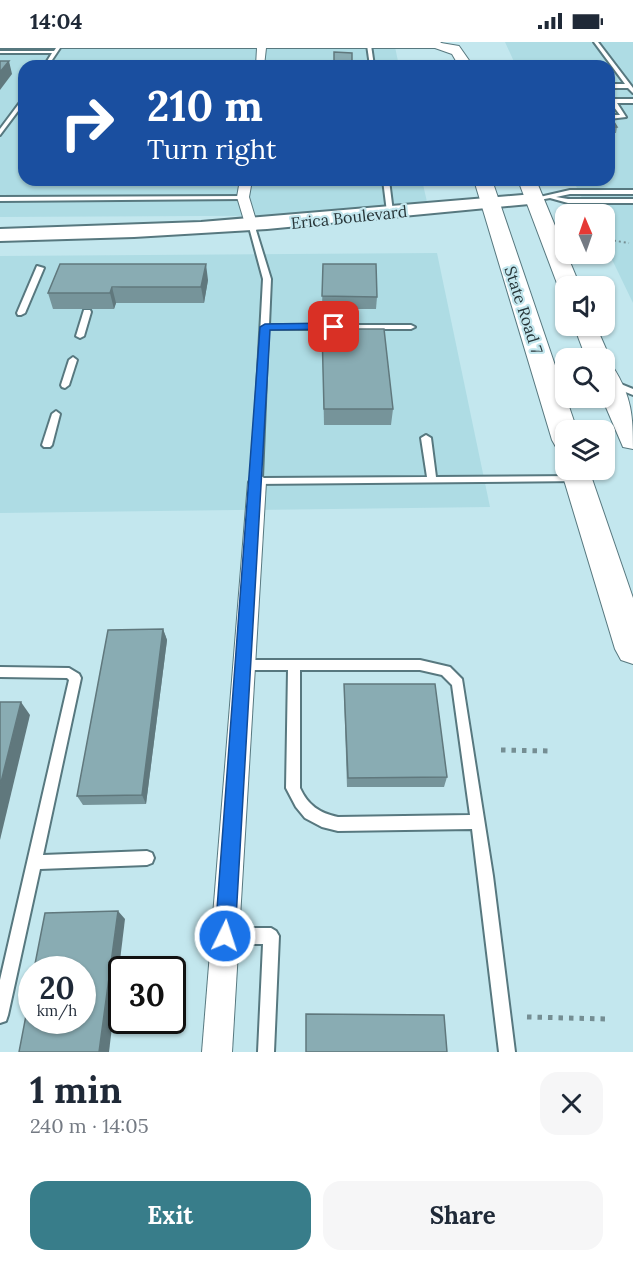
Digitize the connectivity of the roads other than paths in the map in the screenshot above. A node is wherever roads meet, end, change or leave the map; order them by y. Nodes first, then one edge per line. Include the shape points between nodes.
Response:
1 (596, 42) edge
2 (200, 43) edge
3 (304, 43) edge
4 (439, 44) edge
5 (0, 45) edge
6 (262, 45) junction
7 (369, 45) junction
8 (59, 46) edge
9 (0, 52) edge
10 (50, 60) edge
11 (261, 60) edge
12 (371, 60) edge
13 (445, 60) edge
14 (464, 60) edge
15 (610, 60) edge
16 (615, 67) edge
17 (615, 86) edge
18 (629, 86) junction
19 (633, 91) edge
20 (615, 101) edge
21 (633, 101) edge
22 (615, 106) edge
23 (18, 108) edge
24 (615, 117) edge
25 (0, 134) edge
26 (245, 186) edge
27 (387, 186) edge
28 (485, 186) edge
29 (537, 192) edge
30 (633, 192) edge
31 (243, 197) junction
32 (0, 199) edge
33 (633, 201) edge
34 (490, 203) junction
35 (390, 212) junction
36 (0, 225) edge
37 (252, 226) junction
38 (164, 229) junction
39 (0, 235) edge
40 (40, 268) dead end
41 (566, 276) edge
42 (87, 312) edge
43 (21, 313) dead end
44 (265, 327) junction
45 (411, 327) dead end
46 (80, 336) dead end
47 (73, 360) dead end
48 (615, 379) edge
49 (65, 385) dead end
50 (633, 392) edge
51 (615, 396) edge
52 (56, 414) dead end
53 (560, 420) edge
54 (632, 435) edge
55 (426, 438) dead end
56 (47, 445) dead end
57 (555, 475) edge
58 (432, 480) junction
59 (578, 480) edge
60 (257, 482) junction
61 (633, 649) edge
62 (244, 665) junction
63 (294, 665) junction
64 (0, 672) edge
65 (478, 822) junction
66 (147, 858) dead end
67 (34, 862) junction
68 (225, 936) junction
69 (0, 1015) edge
70 (217, 1052) edge
71 (266, 1052) edge
72 (507, 1052) edge

1 - 15 lane
2 - 6 street
2 - 8 street
3 - 6 street
3 - 7 street
4 - 7 street
4 - 13 main road
4 - 14 main road via 455,48
5 - 8 street
6 - 11 street
7 - 12 lane
8 - 9 lane
8 - 10 lane
16 - 18 lane
17 - 18 lane
18 - 19 lane
20 - 21 lane
22 - 24 lane via 624,116
23 - 25 lane
26 - 31 street
27 - 35 lane
28 - 34 main road, State Road 7
29 - 30 lane
29 - 33 lane via 568,201
29 - 34 street, Erica Boulevard
29 - 41 main road
31 - 32 lane
31 - 37 street
34 - 35 street, Erica Boulevard
34 - 53 main road, State Road 7
35 - 37 street, Erica Boulevard
36 - 38 street, Erica Boulevard via 116,224
37 - 38 street, Erica Boulevard
37 - 44 lane via 267,279
38 - 39 street, Erica Boulevard via 111,234
40 - 43 lane
42 - 46 lane
44 - 45 lane
44 - 60 lane
47 - 49 lane
48 - 50 lane
51 - 54 main road
52 - 56 lane
55 - 58 lane
57 - 58 lane
58 - 60 lane
59 - 61 main road
60 - 62 street
62 - 63 lane
62 - 68 street
63 - 65 lane via 420,665 446,671 458,683
63 - 65 lane via 293,788 309,814 338,824
64 - 67 lane via 69,673 75,678
65 - 72 lane
66 - 67 lane
67 - 69 lane
68 - 70 street
68 - 71 lane via 271,936

